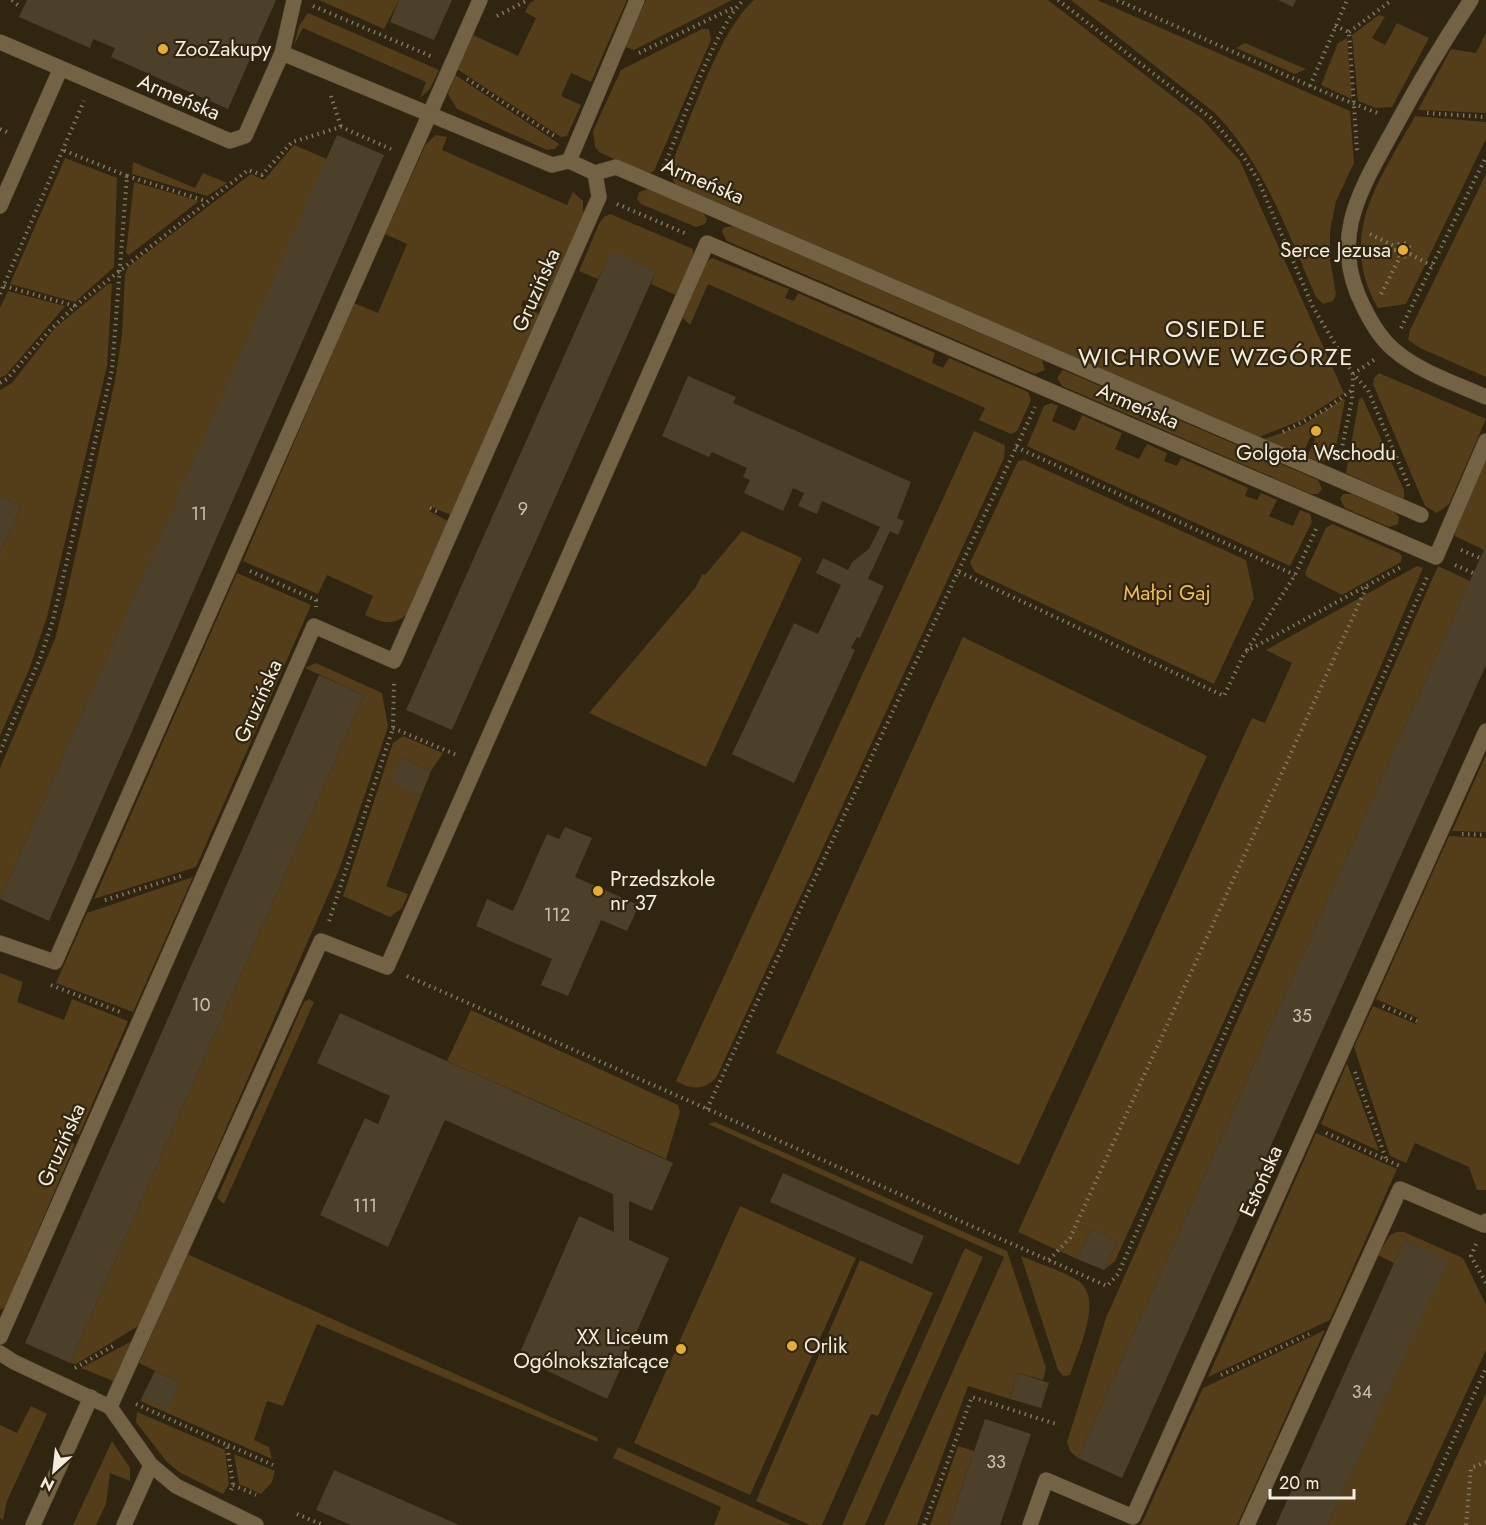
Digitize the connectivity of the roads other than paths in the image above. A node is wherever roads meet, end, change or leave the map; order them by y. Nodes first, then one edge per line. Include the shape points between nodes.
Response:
1 (294, 0) edge
2 (480, 0) edge
3 (637, 0) edge
4 (1471, 0) edge
5 (0, 42) edge
6 (282, 53) junction
7 (60, 70) junction
8 (429, 114) junction
9 (572, 155) junction
10 (595, 173) junction
11 (0, 206) edge
12 (1486, 397) edge
13 (1486, 441) edge
14 (1420, 515) road end
15 (1486, 731) edge
16 (0, 943) edge
17 (1485, 1223) edge
18 (0, 1337) edge
19 (0, 1353) edge
20 (91, 1397) junction
21 (110, 1407) junction
22 (151, 1465) junction
23 (33, 1525) edge
24 (124, 1525) edge
25 (256, 1525) edge
26 (1030, 1525) edge
27 (1247, 1525) edge

1 - 6 street, Armeńska
2 - 8 street
3 - 9 street
4 - 12 street via 1434,55 1360,190 1347,248 1351,279 1370,318 1391,348 1410,362
5 - 7 street, Armeńska
6 - 7 street, Armeńska via 245,136 230,141
6 - 8 street
7 - 11 street
8 - 9 street via 552,165
8 - 16 street via 55,962
9 - 10 street
10 - 14 street, Armeńska via 616,167
10 - 18 street, Gruzińska via 600,197 394,661 314,626
13 - 21 street, Armeńska via 1436,556 707,243 387,967 321,941
15 - 26 street, Estońska via 1133,1517 1046,1480
17 - 27 street via 1400,1189
19 - 20 street
20 - 21 street
20 - 23 street
21 - 22 street
22 - 24 street
22 - 25 street via 176,1486

